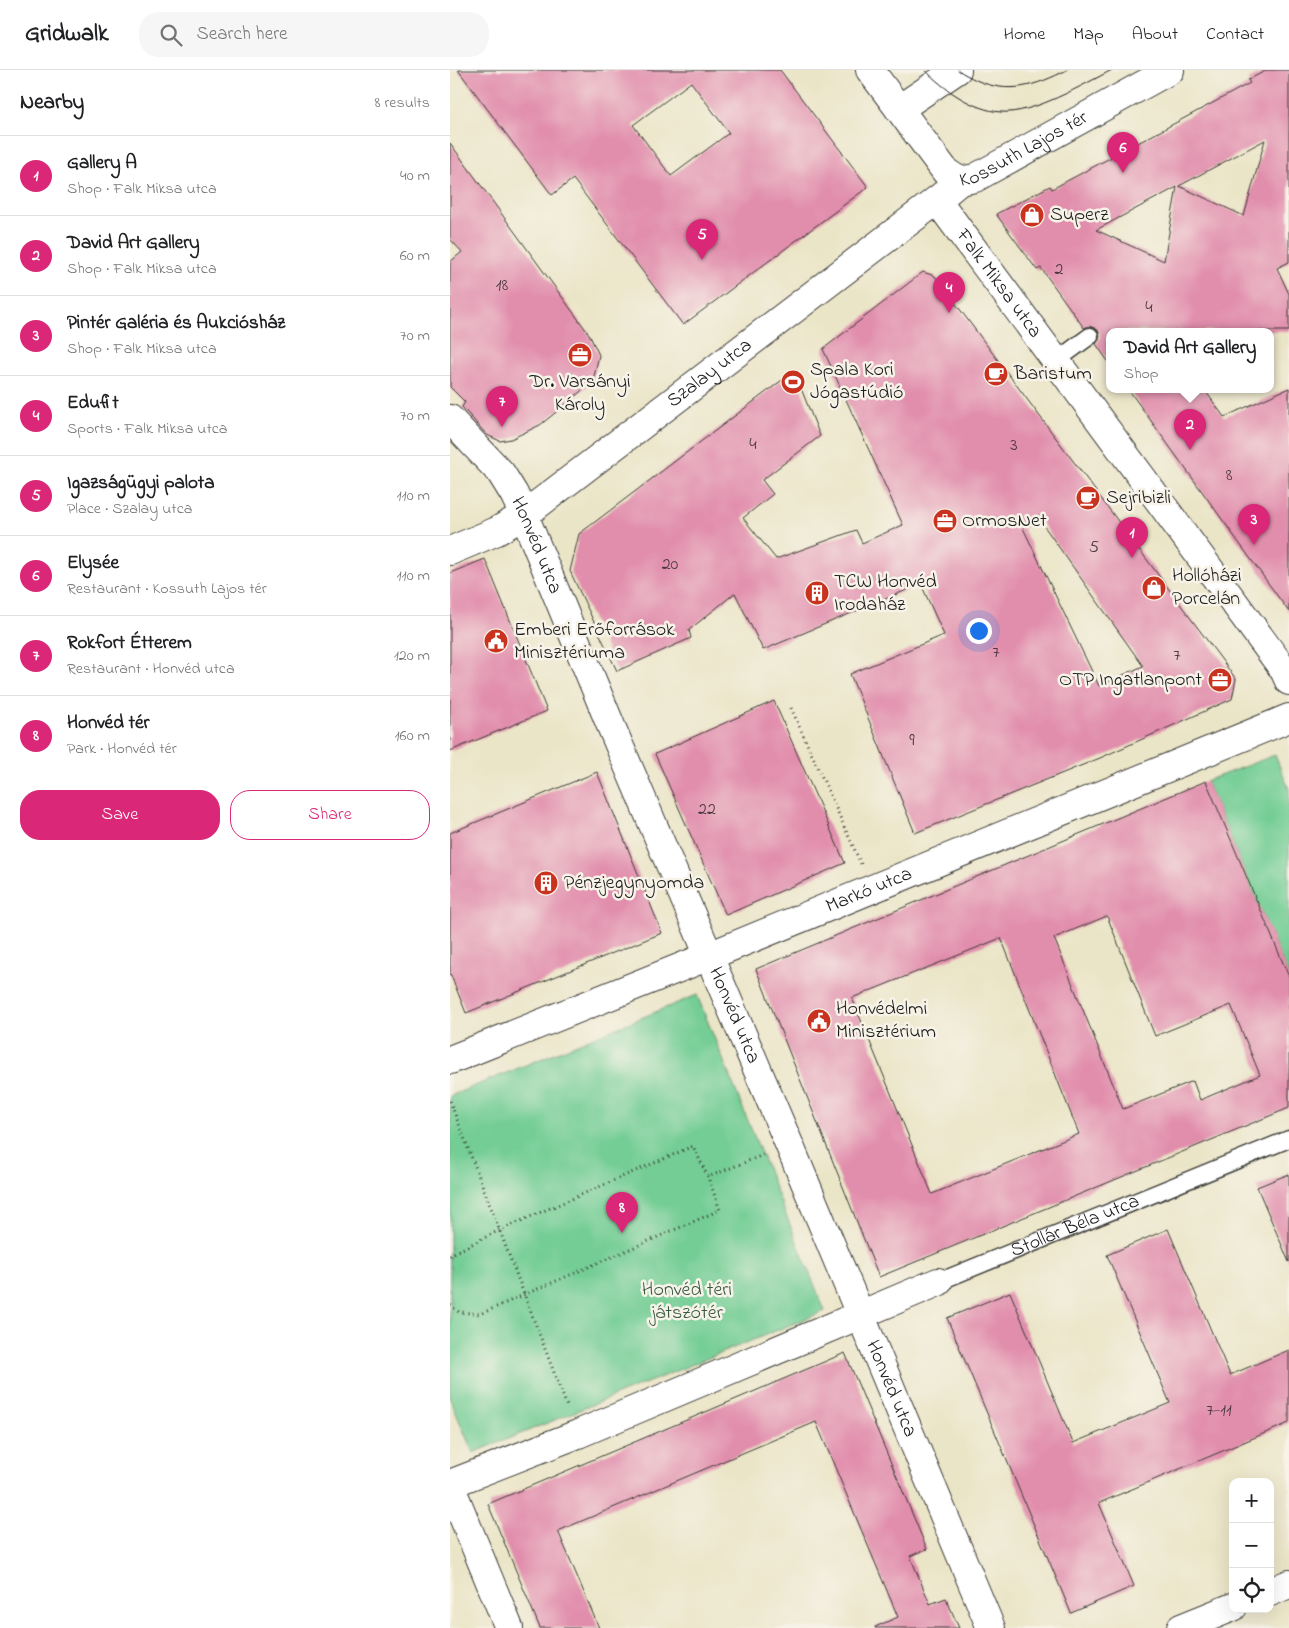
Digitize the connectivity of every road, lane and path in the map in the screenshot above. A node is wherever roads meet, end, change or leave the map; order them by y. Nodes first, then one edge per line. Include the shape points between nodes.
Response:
1 (870, 70) edge
2 (957, 70) edge
3 (1170, 70) edge
4 (899, 109) junction
5 (960, 181) junction
6 (937, 200) junction
7 (1090, 336) dead end
8 (1056, 360) junction
9 (450, 419) edge
10 (524, 515) junction
11 (450, 551) edge
12 (1289, 681) edge
13 (790, 708) dead end
14 (1289, 718) edge
15 (872, 890) junction
16 (709, 956) junction
17 (450, 1060) edge
18 (450, 1101) edge
19 (1289, 1139) edge
20 (763, 1155) dead end
21 (708, 1177) junction
22 (500, 1230) junction
23 (450, 1256) edge
24 (938, 1282) joint
25 (524, 1295) junction
26 (450, 1305) edge
27 (860, 1315) junction
28 (578, 1434) junction
29 (450, 1484) edge
30 (1289, 1584) edge
31 (1274, 1590) edge
32 (1229, 1609) edge
33 (509, 1628) edge
34 (991, 1628) edge
35 (1181, 1628) edge

1 - 4 street, Kossuth Lajos tér
2 - 4 street
3 - 5 street, Kossuth Lajos tér via 975,178
4 - 5 street, Kossuth Lajos tér via 946,172
5 - 6 street, Szalay utca
6 - 8 street, Falk Miksa utca
6 - 10 street, Szalay utca
7 - 8 lane
8 - 12 street, Falk Miksa utca
9 - 10 street, Honvéd utca via 501,473
10 - 11 street, Szalay utca via 497,531
10 - 16 street, Honvéd utca
13 - 15 path
14 - 15 street, Markó utca
15 - 16 street, Markó utca
16 - 17 street, Markó utca
16 - 27 street, Honvéd utca
18 - 22 path
19 - 24 lane, Stollár Béla utca
20 - 21 path
21 - 22 path via 693,1146
21 - 25 path via 720,1210
22 - 23 path
22 - 25 path
24 - 27 street, Stollár Béla utca
25 - 26 path via 480,1314 459,1312
25 - 28 path
27 - 28 street, Stollár Béla utca
27 - 34 street, Honvéd utca
28 - 29 street, Stollár Béla utca
29 - 33 street
30 - 31 street
32 - 35 street

